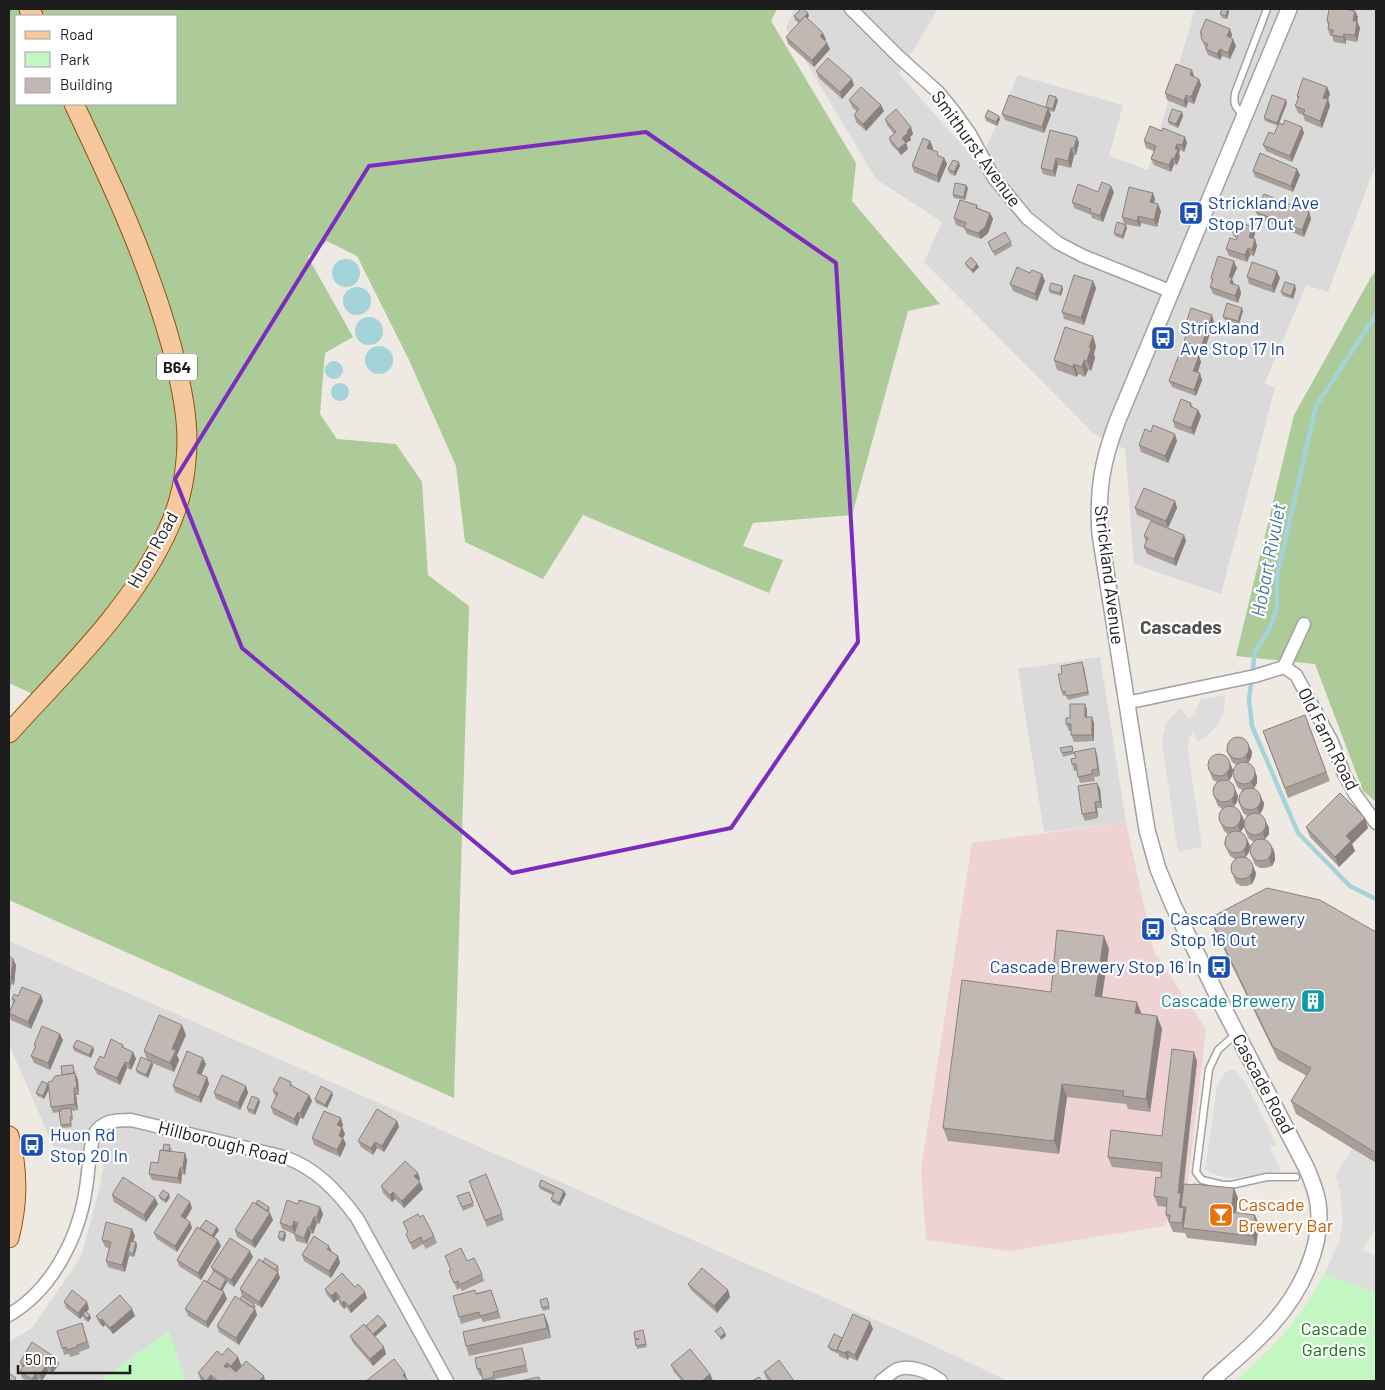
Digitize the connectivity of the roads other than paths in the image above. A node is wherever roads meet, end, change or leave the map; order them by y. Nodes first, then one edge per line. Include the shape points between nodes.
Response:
1 (851, 9) edge
2 (1267, 9) edge
3 (1289, 9) edge
4 (74, 105) edge
5 (1245, 116) junction
6 (1170, 291) junction
7 (1304, 624) dead end
8 (1284, 667) junction
9 (1126, 703) junction
10 (9, 733) edge
11 (1376, 823) edge
12 (1236, 1034) junction
13 (9, 1136) edge
14 (1296, 1177) dead end
15 (9, 1238) edge
16 (9, 1315) edge
17 (447, 1381) edge
18 (881, 1381) edge
19 (941, 1381) edge
20 (1211, 1381) edge

1 - 6 street, Smithurst Avenue via 948,103 970,134 994,178 1027,218 1058,243 1082,256
2 - 5 lane via 1235,93 1233,103
3 - 5 street, Strickland Avenue
4 - 10 main road, Huon Road / B64 via 137,241 163,316 186,420 186,465 173,518 143,574 104,628
5 - 6 street, Strickland Avenue
6 - 9 street, Strickland Avenue via 1117,422 1100,478 1100,534
7 - 8 street
8 - 9 street
8 - 11 street, Old Farm Road via 1296,675 1332,742 1344,774
9 - 12 street, Cascade Road via 1147,830 1158,869
12 - 14 lane via 1218,1050 1209,1069 1196,1172 1202,1180 1223,1185
12 - 20 street, Cascade Road via 1310,1175 1318,1203 1319,1223 1312,1257 1291,1300 1267,1329
13 - 15 main road via 16,1183
16 - 17 street, Hillborough Road via 38,1293 52,1275 70,1240 86,1190 94,1135 109,1122 131,1120 284,1157 319,1176 342,1197 357,1218
18 - 19 street via 896,1370 914,1369 926,1371

